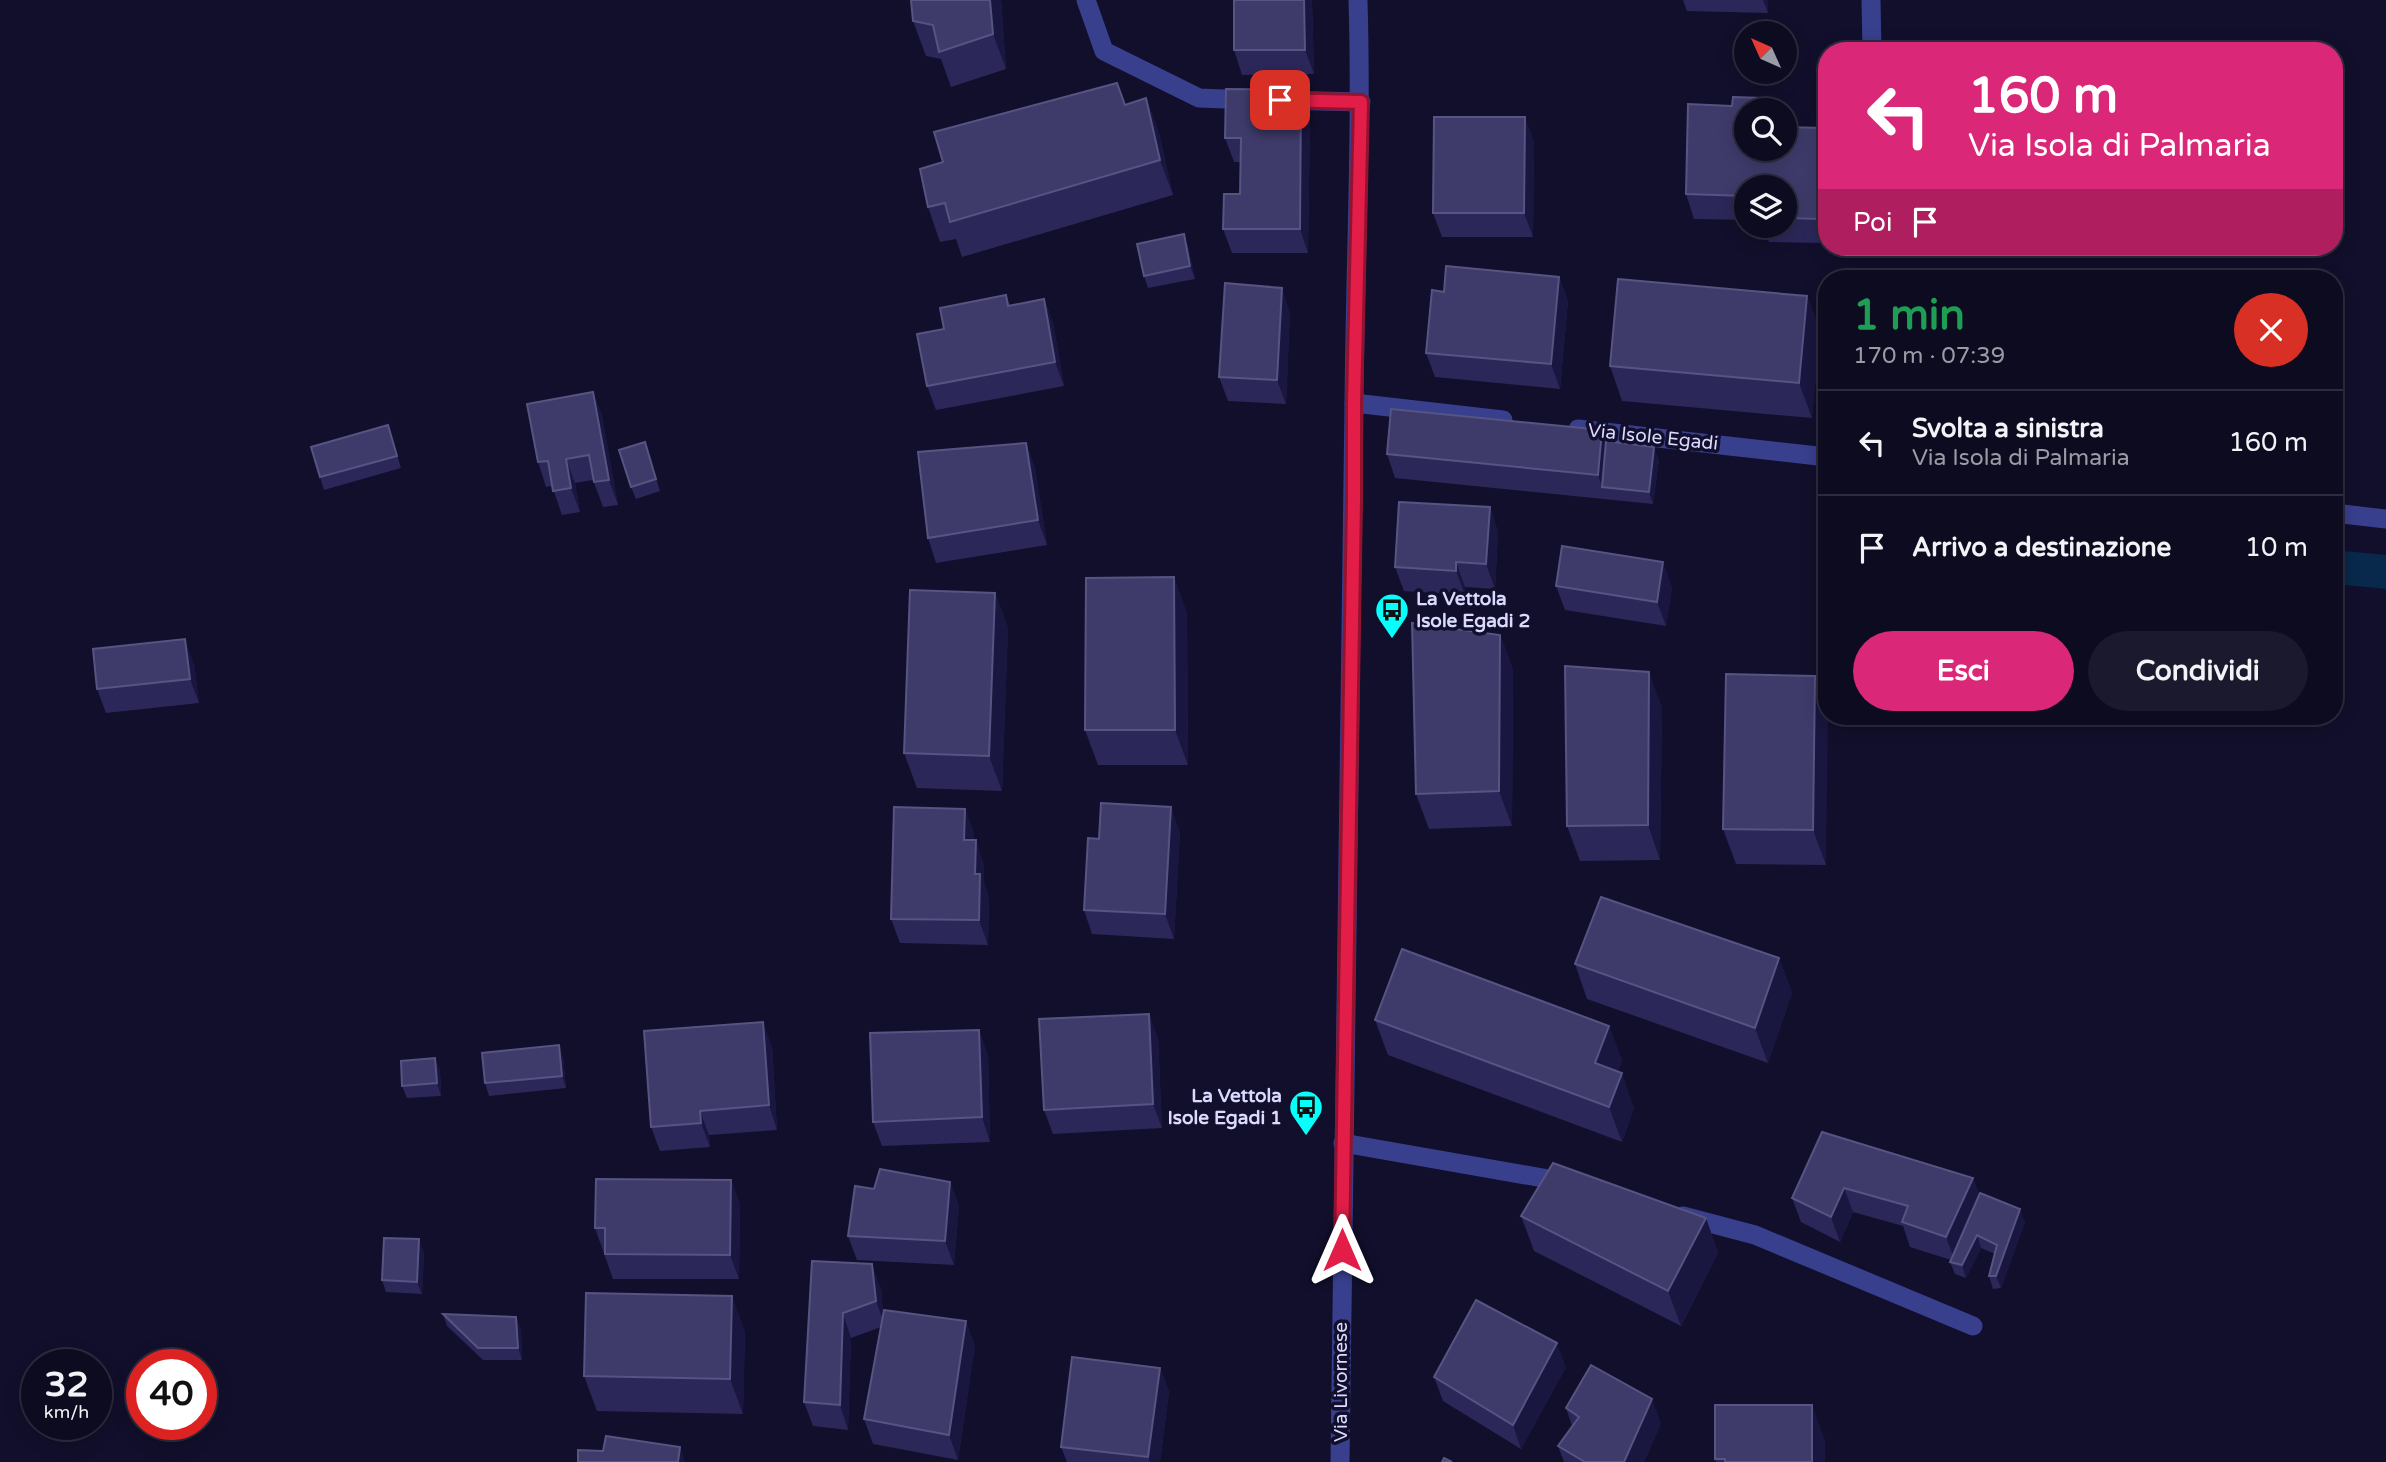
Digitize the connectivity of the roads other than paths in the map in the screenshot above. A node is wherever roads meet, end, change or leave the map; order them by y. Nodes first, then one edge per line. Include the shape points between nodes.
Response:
1 (1086, 0) edge
2 (1358, 0) edge
3 (1871, 0) edge
4 (1872, 42) edge
5 (1361, 102) junction
6 (1354, 403) junction
7 (1521, 422) edge
8 (1563, 427) edge
9 (1818, 456) edge
10 (2343, 514) edge
11 (2386, 519) edge
12 (1343, 1143) junction
13 (1583, 1189) edge
14 (1662, 1210) edge
15 (1973, 1326) dead end
16 (1340, 1462) edge

1 - 5 street via 1104,51 1199,98
2 - 5 street, Via Livornese
3 - 4 street
5 - 6 street, Via Livornese
6 - 7 street
6 - 12 street, Via Livornese
8 - 9 street, Via Isole Egadi
10 - 11 street
12 - 13 street
12 - 16 street, Via Livornese
14 - 15 street via 1755,1235

